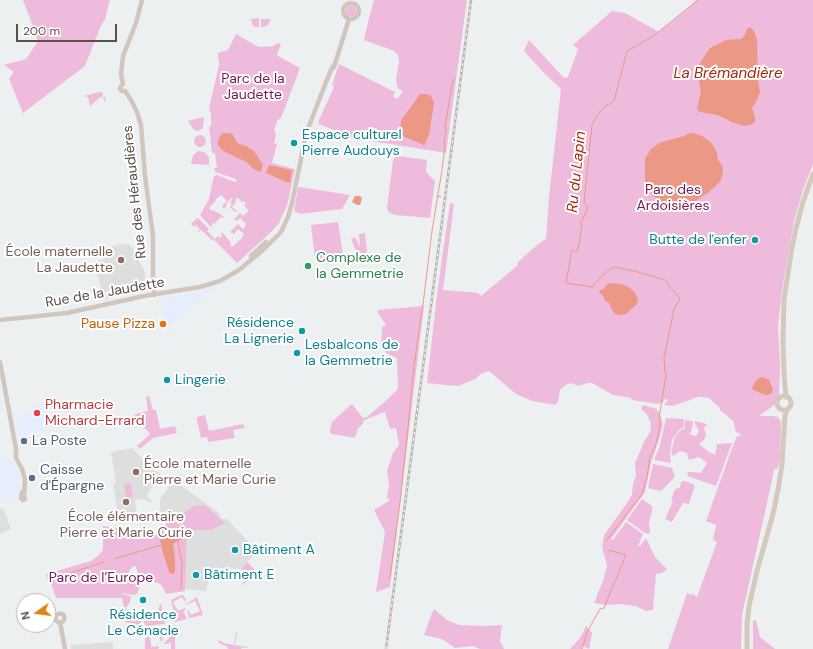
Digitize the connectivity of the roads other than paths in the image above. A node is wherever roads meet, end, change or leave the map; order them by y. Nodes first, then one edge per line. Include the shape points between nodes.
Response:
1 (142, 0) edge
2 (355, 2) edge
3 (349, 19) junction
4 (813, 174) edge
5 (154, 295) junction
6 (0, 320) edge
7 (0, 362) edge
8 (784, 397) junction
9 (787, 409) junction
10 (781, 410) junction
11 (784, 429) junction
12 (23, 497) dead end
13 (60, 622) dead end
14 (65, 649) edge
15 (747, 649) edge

1 - 5 street, Rue des Héraudières via 136,23 122,56 123,84 120,89 126,91 141,125 153,236
2 - 3 street via 358,14 355,18
2 - 3 street via 348,4 344,9 344,15
3 - 5 street, Rue de la Jaudette via 334,69 306,134 292,203 284,225 239,266 212,283
4 - 8 main road via 799,215 784,299
5 - 6 street, Rue de la Jaudette via 67,313
7 - 12 street via 14,459 23,480
8 - 9 main road via 791,402
8 - 10 main road via 778,400 777,404
9 - 10 main road
9 - 11 main road
10 - 11 main road
11 - 15 main road via 783,457 776,502 748,614
13 - 14 street

